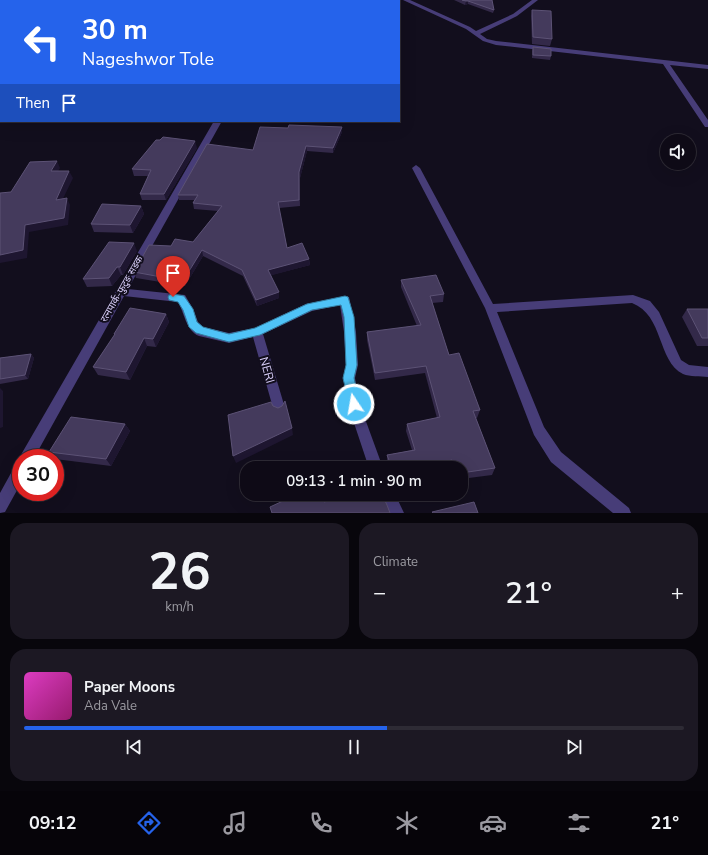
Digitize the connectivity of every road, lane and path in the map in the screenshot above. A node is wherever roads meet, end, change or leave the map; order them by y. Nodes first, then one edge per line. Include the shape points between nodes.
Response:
1 (406, 0) edge
2 (535, 0) edge
3 (476, 33) junction
4 (665, 62) junction
5 (708, 67) edge
6 (217, 122) edge
7 (708, 124) edge
8 (416, 168) dead end
9 (120, 292) junction
10 (490, 308) junction
11 (257, 332) junction
12 (708, 372) edge
13 (279, 408) edge
14 (32, 449) edge
15 (374, 461) edge
16 (12, 485) edge
17 (391, 501) edge
18 (0, 507) edge
19 (397, 513) edge
20 (624, 513) edge

1 - 3 street
2 - 3 street via 509,19
3 - 4 street via 485,40 502,44
4 - 5 street
4 - 7 street
6 - 9 street, रत्नपार्क-फुटुङ सडक
8 - 10 street
9 - 11 street via 181,298 193,324 199,330 229,338
9 - 14 street, रत्नपार्क-फुटुङ सडक
10 - 12 street via 633,299 646,304 655,315 677,363 687,370
10 - 20 street via 539,431 556,456
11 - 13 street, NERI
11 - 15 street via 310,307 345,300 349,317 352,365 349,378 354,404
16 - 18 street
17 - 19 street

